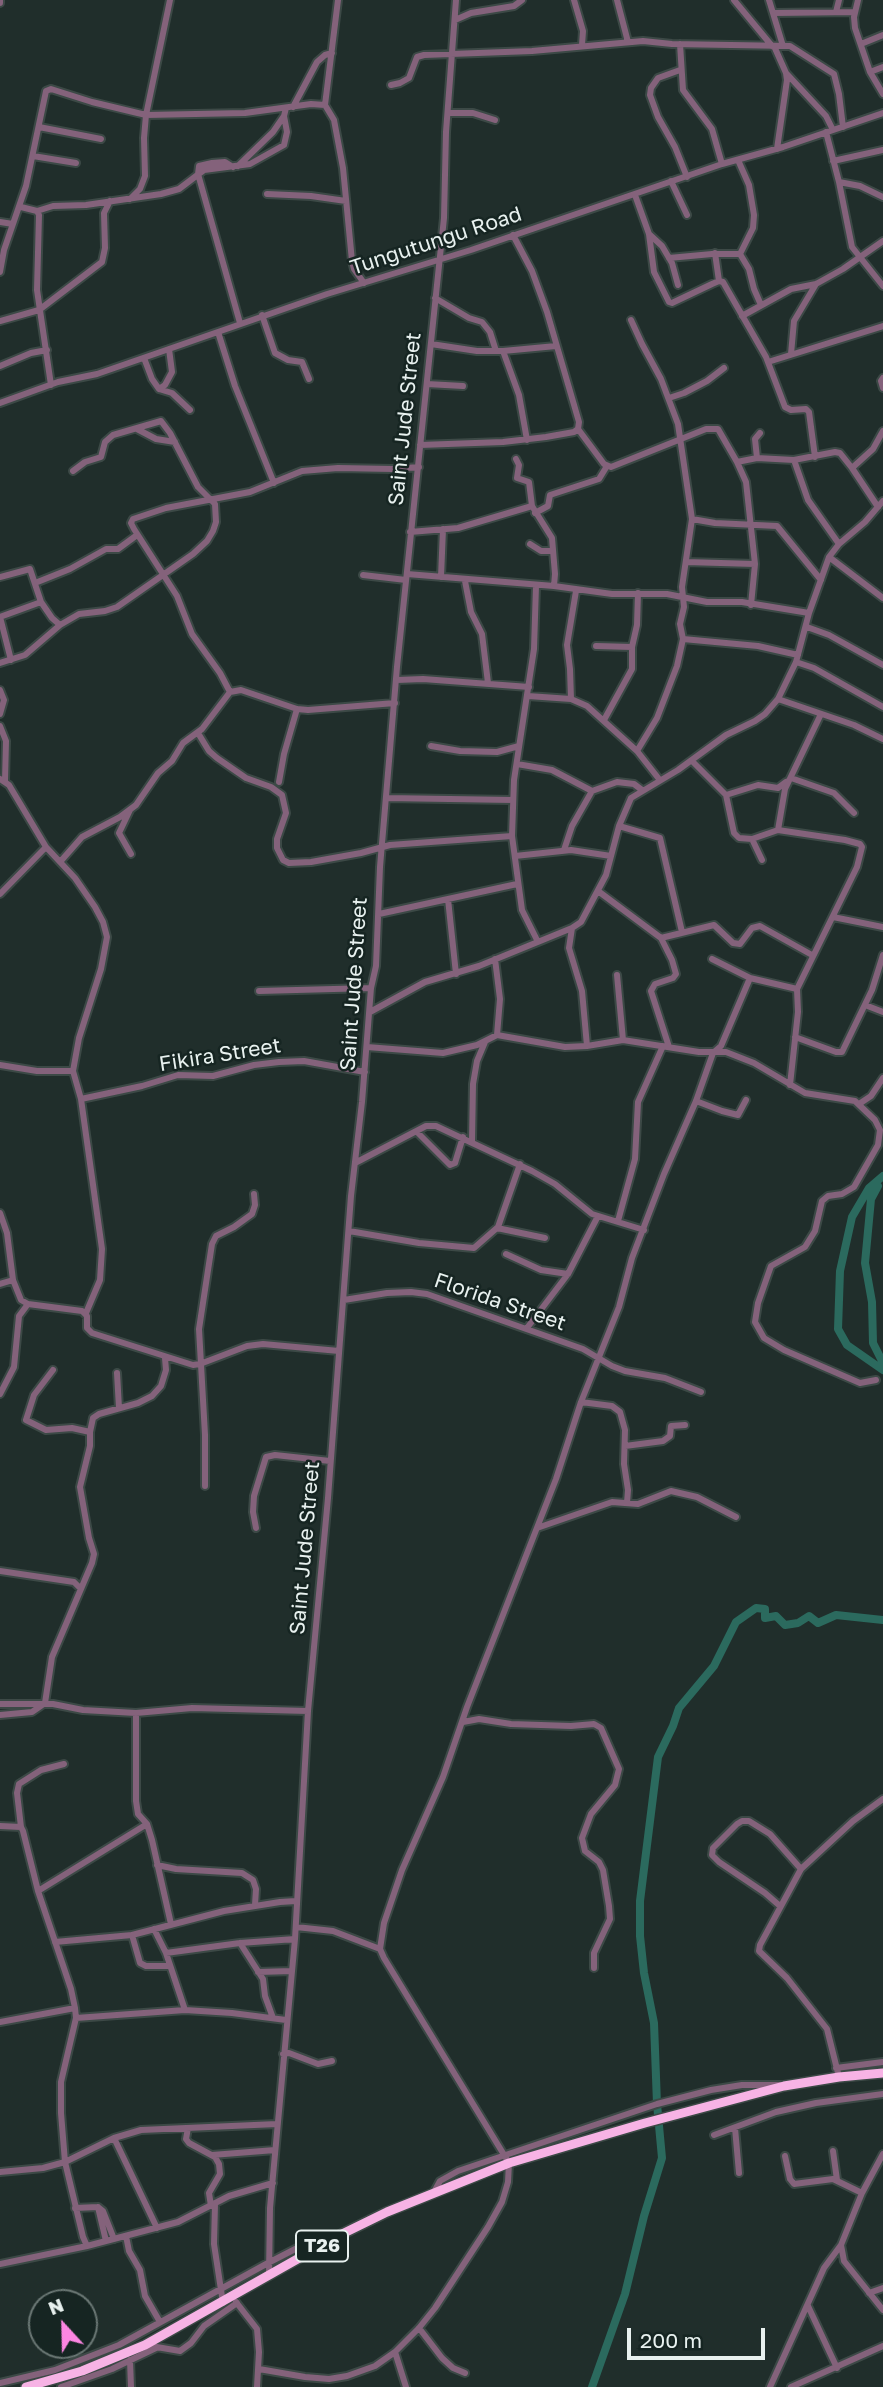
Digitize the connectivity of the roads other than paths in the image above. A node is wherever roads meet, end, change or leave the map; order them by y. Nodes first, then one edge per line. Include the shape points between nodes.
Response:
1 (170, 0) edge
2 (338, 0) edge
3 (456, 0) edge
4 (522, 0) edge
5 (574, 0) edge
6 (617, 0) edge
7 (734, 0) edge
8 (769, 0) edge
9 (839, 0) edge
10 (858, 0) edge
11 (836, 12) junction
12 (855, 12) junction
13 (774, 13) junction
14 (455, 20) junction
15 (883, 35) edge
16 (628, 42) junction
17 (680, 44) junction
18 (861, 44) junction
19 (582, 45) junction
20 (773, 46) junction
21 (783, 46) junction
22 (332, 53) junction
23 (453, 55) junction
24 (883, 67) edge
25 (680, 70) junction
26 (870, 72) junction
27 (786, 74) junction
28 (390, 85) dead end
29 (883, 94) edge
30 (325, 105) junction
31 (290, 107) junction
32 (448, 113) junction
33 (883, 113) edge
34 (146, 115) junction
35 (284, 117) junction
36 (495, 120) dead end
37 (39, 127) junction
38 (843, 127) junction
39 (829, 131) junction
40 (100, 139) dead end
41 (777, 149) junction
42 (883, 150) edge
43 (33, 156) junction
44 (738, 160) junction
45 (833, 161) junction
46 (76, 163) dead end
47 (722, 164) junction
48 (235, 167) junction
49 (198, 174) junction
50 (687, 177) junction
51 (671, 181) junction
52 (839, 182) junction
53 (267, 194) dead end
54 (635, 195) junction
55 (883, 197) edge
56 (130, 199) junction
57 (110, 201) junction
58 (346, 201) junction
59 (21, 207) junction
60 (37, 211) junction
61 (687, 215) dead end
62 (0, 222) edge
63 (13, 224) junction
64 (649, 234) junction
65 (513, 235) junction
66 (883, 242) edge
67 (2, 250) edge
68 (715, 253) junction
69 (740, 254) junction
70 (668, 258) junction
71 (860, 258) junction
72 (440, 260) junction
73 (0, 272) edge
74 (719, 281) junction
75 (364, 283) junction
76 (816, 284) junction
77 (678, 285) dead end
78 (883, 286) edge
79 (435, 298) junction
80 (761, 304) junction
81 (40, 310) junction
82 (262, 315) junction
83 (742, 316) junction
84 (631, 320) dead end
85 (0, 321) edge
86 (240, 323) junction
87 (883, 326) edge
88 (218, 332) junction
89 (431, 344) junction
90 (556, 346) junction
91 (169, 349) junction
92 (47, 350) junction
93 (500, 351) junction
94 (791, 354) junction
95 (144, 358) junction
96 (768, 362) junction
97 (0, 366) edge
98 (724, 368) dead end
99 (883, 378) edge
100 (309, 379) dead end
101 (427, 383) junction
102 (51, 385) junction
103 (463, 386) dead end
104 (883, 388) edge
105 (159, 389) junction
106 (669, 398) junction
107 (0, 403) edge
108 (190, 410) dead end
109 (137, 429) junction
110 (579, 429) junction
111 (883, 431) edge
112 (760, 433) dead end
113 (681, 439) junction
114 (527, 440) junction
115 (175, 442) junction
116 (421, 445) junction
117 (815, 457) junction
118 (757, 458) junction
119 (516, 459) dead end
120 (793, 460) junction
121 (737, 462) junction
122 (607, 466) junction
123 (419, 467) junction
124 (852, 468) junction
125 (73, 471) dead end
126 (274, 483) junction
127 (211, 498) junction
128 (881, 503) edge
129 (534, 509) junction
130 (692, 519) junction
131 (751, 524) junction
132 (443, 529) junction
133 (410, 532) junction
134 (137, 535) junction
135 (530, 544) dead end
136 (839, 544) junction
137 (552, 551) junction
138 (830, 556) junction
139 (686, 562) junction
140 (755, 564) junction
141 (162, 574) junction
142 (363, 575) dead end
143 (0, 577) edge
144 (406, 577) junction
145 (442, 577) junction
146 (821, 580) junction
147 (465, 581) junction
148 (35, 583) junction
149 (536, 586) junction
150 (554, 586) junction
151 (576, 590) junction
152 (638, 593) junction
153 (684, 596) junction
154 (883, 597) edge
155 (41, 602) junction
156 (751, 605) junction
157 (808, 613) junction
158 (60, 625) junction
159 (807, 627) junction
160 (683, 639) junction
161 (596, 646) dead end
162 (632, 647) junction
163 (797, 659) junction
164 (12, 660) junction
165 (0, 663) edge
166 (883, 665) edge
167 (397, 680) junction
168 (488, 683) junction
169 (530, 687) junction
170 (0, 690) edge
171 (230, 692) junction
172 (528, 696) junction
173 (570, 699) junction
174 (778, 699) junction
175 (395, 703) junction
176 (883, 707) edge
177 (297, 709) junction
178 (0, 714) edge
179 (821, 714) junction
180 (604, 720) junction
181 (0, 726) edge
182 (198, 733) junction
183 (883, 739) edge
184 (431, 746) dead end
185 (519, 746) junction
186 (637, 751) junction
187 (692, 761) junction
188 (517, 764) junction
189 (792, 776) junction
190 (2, 779) edge
191 (659, 779) junction
192 (279, 782) dead end
193 (642, 790) junction
194 (592, 791) junction
195 (726, 795) junction
196 (386, 797) junction
197 (513, 800) junction
198 (130, 810) junction
199 (854, 813) dead end
200 (619, 826) junction
201 (778, 830) junction
202 (512, 836) junction
203 (752, 839) junction
204 (382, 846) junction
205 (46, 847) junction
206 (564, 850) junction
207 (131, 854) dead end
208 (514, 856) junction
209 (611, 856) junction
210 (762, 860) dead end
211 (60, 862) junction
212 (517, 884) junction
213 (598, 891) junction
214 (0, 894) edge
215 (448, 899) junction
216 (379, 914) junction
217 (833, 917) junction
218 (883, 927) edge
219 (572, 928) junction
220 (682, 932) junction
221 (660, 938) junction
222 (537, 940) junction
223 (812, 955) junction
224 (883, 955) edge
225 (495, 959) junction
226 (712, 959) dead end
227 (456, 974) junction
228 (617, 975) dead end
229 (750, 978) junction
230 (371, 988) junction
231 (797, 989) junction
232 (259, 991) dead end
233 (865, 1005) junction
234 (370, 1012) junction
235 (883, 1012) edge
236 (497, 1035) junction
237 (795, 1037) junction
238 (623, 1040) junction
239 (486, 1041) junction
240 (587, 1046) junction
241 (367, 1047) junction
242 (666, 1047) junction
243 (713, 1053) junction
244 (0, 1065) edge
245 (73, 1071) junction
246 (365, 1072) junction
247 (883, 1078) edge
248 (790, 1085) junction
249 (80, 1099) junction
250 (746, 1100) dead end
251 (696, 1101) junction
252 (859, 1104) junction
253 (418, 1133) junction
254 (463, 1137) junction
255 (471, 1141) junction
256 (355, 1163) junction
257 (520, 1164) junction
258 (254, 1194) dead end
259 (0, 1213) edge
260 (598, 1216) junction
261 (618, 1221) junction
262 (496, 1228) junction
263 (644, 1230) junction
264 (349, 1231) junction
265 (545, 1238) dead end
266 (506, 1254) dead end
267 (568, 1274) junction
268 (13, 1280) junction
269 (0, 1284) edge
270 (344, 1300) junction
271 (28, 1304) junction
272 (86, 1312) junction
273 (527, 1328) junction
274 (339, 1351) junction
275 (165, 1358) junction
276 (600, 1360) junction
277 (200, 1364) junction
278 (53, 1370) dead end
279 (117, 1373) dead end
280 (876, 1380) dead end
281 (701, 1392) dead end
282 (0, 1394) edge
283 (581, 1402) junction
284 (119, 1408) junction
285 (685, 1425) dead end
286 (90, 1432) junction
287 (625, 1446) junction
288 (330, 1461) junction
289 (205, 1486) dead end
290 (628, 1503) junction
291 (736, 1517) dead end
292 (256, 1528) dead end
293 (537, 1528) junction
294 (0, 1571) edge
295 (80, 1588) junction
296 (45, 1702) junction
297 (0, 1703) edge
298 (467, 1707) junction
299 (308, 1712) junction
300 (136, 1713) junction
301 (0, 1715) edge
302 (480, 1719) junction
303 (463, 1722) junction
304 (64, 1764) dead end
305 (883, 1798) edge
306 (147, 1824) junction
307 (0, 1826) edge
308 (21, 1827) junction
309 (157, 1865) junction
310 (801, 1869) junction
311 (38, 1891) junction
312 (296, 1902) junction
313 (255, 1905) junction
314 (780, 1906) junction
315 (171, 1924) junction
316 (296, 1927) junction
317 (154, 1929) junction
318 (132, 1935) junction
319 (295, 1939) junction
320 (55, 1942) junction
321 (240, 1942) junction
322 (380, 1949) junction
323 (166, 1952) junction
324 (170, 1966) junction
325 (594, 1968) dead end
326 (292, 1971) junction
327 (258, 1972) junction
328 (75, 2008) junction
329 (185, 2010) junction
330 (76, 2018) junction
331 (273, 2018) junction
332 (286, 2020) junction
333 (0, 2022) edge
334 (283, 2054) junction
335 (332, 2061) dead end
336 (883, 2062) edge
337 (837, 2072) junction
338 (883, 2073) edge
339 (783, 2086) junction
340 (883, 2094) edge
341 (277, 2124) junction
342 (735, 2127) junction
343 (188, 2128) junction
344 (714, 2135) dead end
345 (114, 2138) junction
346 (275, 2150) junction
347 (833, 2151) dead end
348 (212, 2155) junction
349 (785, 2156) dead end
350 (882, 2156) edge
351 (506, 2159) junction
352 (65, 2162) junction
353 (0, 2172) edge
354 (739, 2173) dead end
355 (837, 2180) junction
356 (273, 2183) junction
357 (862, 2193) junction
358 (213, 2205) junction
359 (75, 2208) junction
360 (157, 2228) junction
361 (340, 2235) junction
362 (126, 2236) junction
363 (110, 2240) junction
364 (841, 2245) junction
365 (87, 2246) junction
366 (268, 2263) junction
367 (0, 2264) edge
368 (269, 2276) junction
369 (883, 2288) edge
370 (220, 2291) junction
371 (869, 2293) junction
372 (235, 2300) junction
373 (223, 2303) junction
374 (808, 2306) junction
375 (883, 2311) edge
376 (160, 2322) junction
377 (419, 2329) junction
378 (145, 2345) junction
379 (883, 2346) edge
380 (158, 2347) junction
381 (395, 2352) junction
382 (131, 2356) junction
383 (836, 2368) junction
384 (259, 2369) junction
385 (465, 2373) dead end
386 (0, 2383) edge
387 (70, 2386) edge
388 (26, 2387) edge
389 (61, 2387) edge
390 (131, 2387) edge
391 (257, 2387) edge
392 (406, 2387) edge
393 (770, 2387) edge
394 (791, 2387) edge

1 - 34 street
2 - 22 street
3 - 14 street, Saint Jude Street
4 - 14 street
5 - 19 street
6 - 16 street
7 - 20 street
8 - 13 street
9 - 11 street
10 - 12 street
11 - 12 street
11 - 13 street
12 - 18 street
13 - 21 street
14 - 23 street, Saint Jude Street
15 - 18 street
16 - 17 street
16 - 19 street
17 - 20 street
17 - 25 street
18 - 26 street
19 - 23 street
20 - 21 street
20 - 27 street
21 - 38 street via 796,48 834,75
22 - 30 street
22 - 31 street via 317,62
23 - 28 street via 417,57 409,78
23 - 32 street, Saint Jude Street
24 - 26 street
25 - 47 street via 683,90 715,134
25 - 50 street via 658,78 650,95
26 - 29 street
27 - 39 street via 826,116
27 - 41 street
30 - 31 street
30 - 58 street via 334,120
31 - 34 street
31 - 35 street
32 - 36 street via 473,113
32 - 72 street, Saint Jude Street
33 - 38 street, Tungutungu Road
34 - 37 street via 51,89 46,92
34 - 56 street via 145,176
35 - 48 street
35 - 48 street via 284,145 257,161
37 - 40 street
37 - 43 street
38 - 39 street, Tungutungu Road
39 - 41 street, Tungutungu Road
39 - 45 street
41 - 44 street, Tungutungu Road
42 - 45 street
43 - 46 street
43 - 59 street
44 - 47 street, Tungutungu Road
44 - 69 street via 749,185 754,215
45 - 52 street
47 - 50 street, Tungutungu Road
48 - 49 street via 225,162 203,164
49 - 56 street via 179,189
49 - 86 street
50 - 51 street, Tungutungu Road
51 - 54 street, Tungutungu Road
51 - 61 street
52 - 55 street
52 - 71 street via 852,247
53 - 58 street
54 - 64 street
54 - 65 street, Tungutungu Road
56 - 57 street
57 - 60 street
57 - 81 street via 104,213 102,262
58 - 75 street via 352,261
59 - 60 street
59 - 63 street
60 - 81 street
62 - 63 street
63 - 67 street
64 - 70 street
64 - 74 street via 654,272 669,302
65 - 72 street, Tungutungu Road
65 - 90 street via 538,285
66 - 71 street
67 - 73 street
68 - 69 street
68 - 70 street
68 - 74 street
69 - 80 street
70 - 77 street
71 - 76 street
71 - 78 street
72 - 75 street, Tungutungu Road
72 - 79 street, Saint Jude Street
74 - 83 street
75 - 82 street, Tungutungu Road
76 - 80 street via 791,289
76 - 94 street via 794,321
79 - 89 street, Saint Jude Street
79 - 93 street via 482,322
80 - 83 street
81 - 85 street
81 - 92 street
82 - 86 street, Tungutungu Road
82 - 100 street via 275,353 302,362
83 - 96 street
84 - 106 street
86 - 88 street, Tungutungu Road
87 - 94 street
88 - 91 street, Tungutungu Road
88 - 126 street via 238,396
89 - 93 street
89 - 101 street, Saint Jude Street
90 - 93 street
90 - 110 street
91 - 95 street, Tungutungu Road
91 - 105 street via 172,372
92 - 97 street
92 - 102 street
93 - 114 street via 519,395
94 - 96 street
95 - 102 street, Tungutungu Road
95 - 105 street
96 - 117 street via 785,407 809,412
98 - 106 street
99 - 104 street
101 - 103 street
101 - 116 street, Saint Jude Street
102 - 107 street, Tungutungu Road
105 - 108 street via 172,393
106 - 113 street
109 - 115 street
109 - 115 street via 161,421
109 - 125 street via 113,435 105,442 101,457
110 - 114 street
110 - 122 street
111 - 124 street via 873,449
112 - 118 street via 755,439
113 - 121 street via 715,427
113 - 122 street
113 - 130 street
114 - 116 street
115 - 127 street via 198,487
116 - 123 street, Saint Jude Street
117 - 120 street
117 - 124 street via 840,453
118 - 120 street
118 - 121 street
119 - 129 street via 516,475 529,482
120 - 136 street via 808,500
121 - 131 street via 746,482
122 - 129 street via 599,479 550,495 548,506
123 - 126 street via 316,469
123 - 133 street, Saint Jude Street
124 - 128 street
126 - 127 street via 237,496
127 - 134 street via 136,516 131,523
127 - 141 street via 216,522 207,541
128 - 136 street
129 - 132 street
129 - 137 street via 552,538
130 - 131 street
130 - 139 street
131 - 140 street
131 - 146 street via 777,526
132 - 133 street
132 - 145 street
133 - 144 street, Saint Jude Street
134 - 141 street
134 - 148 street via 118,550 106,549
135 - 137 street
136 - 138 street
137 - 150 street
138 - 146 street
138 - 154 street
139 - 140 street
139 - 153 street
140 - 156 street
141 - 158 street via 117,607 79,614
141 - 171 street via 177,596 192,634
142 - 144 street
143 - 148 street via 30,569
144 - 145 street
144 - 167 street, Saint Jude Street
145 - 147 street
146 - 157 street
147 - 149 street
147 - 168 street via 471,612 484,641
148 - 155 street
149 - 150 street
149 - 169 street
150 - 151 street
151 - 152 street
151 - 173 street via 566,645
152 - 153 street
152 - 162 street
153 - 156 street
153 - 160 street
155 - 158 street
155 - 164 street via 0,617
156 - 157 street
157 - 159 street
158 - 164 street via 33,650
159 - 163 street
159 - 166 street
160 - 163 street via 758,646
160 - 186 street via 662,708
161 - 162 street
162 - 180 street via 629,676
163 - 174 street
163 - 176 street
164 - 165 street
167 - 168 street
167 - 175 street, Saint Jude Street
168 - 169 street
169 - 172 street
170 - 178 street via 5,700
171 - 177 street via 257,694
171 - 182 street
172 - 173 street
172 - 185 street
173 - 180 street
174 - 179 street
174 - 187 street via 765,714
175 - 177 street
175 - 196 street, Saint Jude Street
177 - 192 street
179 - 183 street
179 - 189 street
180 - 186 street
181 - 190 street via 6,741
182 - 198 street via 183,743
182 - 204 street via 217,758 282,795 286,813 277,848 283,860 324,860
184 - 185 street via 497,752
185 - 188 street
186 - 191 street
187 - 191 street
187 - 195 street
188 - 194 street via 552,770
188 - 197 street
189 - 195 street via 778,788 758,785
189 - 199 street via 834,793
189 - 201 street via 785,789
190 - 205 street
191 - 193 street
193 - 194 street via 617,782
193 - 200 street via 631,797
194 - 206 street
195 - 203 street via 736,835
196 - 197 street
196 - 204 street, Saint Jude Street
197 - 202 street
198 - 207 street via 119,833
198 - 211 street via 82,837
200 - 209 street
200 - 220 street via 660,838
201 - 203 street
201 - 217 street via 860,844 860,861
202 - 204 street
202 - 208 street
203 - 210 street
204 - 216 street, Saint Jude Street
205 - 211 street
205 - 214 street
206 - 208 street
206 - 209 street
208 - 212 street
209 - 213 street
211 - 245 street via 95,907 107,937
212 - 215 street
212 - 222 street via 522,910
213 - 219 street
213 - 221 street
215 - 216 street
215 - 227 street
216 - 230 street, Saint Jude Street
217 - 218 street
217 - 223 street
219 - 222 street
219 - 240 street via 569,948 582,990
220 - 221 street
220 - 223 street via 714,925 740,944 752,928 760,926
221 - 242 street via 676,974 651,991
222 - 225 street
223 - 231 street
224 - 233 street
225 - 227 street
225 - 236 street via 500,999
226 - 229 street
227 - 234 street via 425,982
228 - 238 street
229 - 231 street
229 - 243 street via 721,1046
230 - 232 street
230 - 234 street, Saint Jude Street
231 - 237 street
233 - 235 street
233 - 237 street via 842,1052
234 - 241 street, Saint Jude Street
236 - 239 street
236 - 240 street via 558,1046
237 - 248 street
238 - 240 street
238 - 242 street
239 - 241 street via 443,1053
239 - 255 street via 473,1084
241 - 246 street, Saint Jude Street
242 - 243 street
242 - 261 street via 638,1102 634,1169
243 - 248 street via 726,1052 754,1063
243 - 251 street
244 - 245 street
245 - 249 street
246 - 249 street, Fikira Street via 304,1061 279,1062 213,1076 178,1075
246 - 256 street, Saint Jude Street
247 - 252 street
248 - 252 street
249 - 272 street via 102,1249 100,1280
250 - 251 street via 738,1115
251 - 263 street
252 - 280 street via 880,1130 878,1145 854,1187 822,1201 815,1231 805,1247 771,1266 755,1322 764,1338 784,1350 860,1382
253 - 254 street via 426,1126 436,1126
253 - 254 street via 450,1165 455,1163
253 - 256 street
254 - 255 street
255 - 257 street
256 - 264 street, Saint Jude Street
257 - 260 street
257 - 262 street
258 - 277 street via 252,1214 214,1238 199,1329
259 - 268 street
260 - 261 street
260 - 267 street
261 - 263 street
262 - 264 street via 470,1248
262 - 265 street
263 - 276 street
264 - 270 street, Saint Jude Street
266 - 267 street via 541,1269
267 - 273 street
268 - 269 street
268 - 271 street via 18,1296
270 - 273 street, Florida Street via 387,1293 427,1294
270 - 274 street, Saint Jude Street
271 - 272 street
271 - 282 street via 19,1316 14,1367
272 - 275 street via 89,1332
273 - 276 street, Florida Street
274 - 277 street via 247,1346
274 - 288 street, Saint Jude Street
275 - 277 street
275 - 284 street via 161,1386 152,1396
276 - 281 street, Florida Street
276 - 283 street
277 - 289 street
278 - 286 street via 34,1395 26,1420 47,1430
279 - 284 street
283 - 287 street via 617,1408
283 - 293 street
284 - 286 street via 93,1418
285 - 287 street via 671,1426 670,1436 663,1441
286 - 295 street via 80,1487 94,1555
287 - 290 street
288 - 292 street via 266,1457 254,1496
288 - 299 street, Saint Jude Street
290 - 291 street via 677,1491
290 - 293 street via 612,1502
293 - 298 street
294 - 295 street via 74,1582
295 - 296 street via 52,1657
296 - 297 street
296 - 300 street
296 - 301 street via 32,1712
298 - 302 street
298 - 303 street
299 - 300 street via 192,1708
299 - 312 street, Saint Jude Street
300 - 306 street via 136,1801 138,1814
302 - 303 street
302 - 325 street via 598,1725 616,1758 618,1778 590,1814 582,1838 585,1851 603,1870 609,1906 610,1919 594,1953
303 - 322 street via 402,1870
304 - 308 street via 41,1770 19,1784
305 - 310 street
306 - 309 street
306 - 311 street
307 - 308 street
308 - 311 street
309 - 313 street via 242,1873 253,1880
309 - 315 street
310 - 314 street
310 - 314 street via 770,1834 750,1821 741,1821 713,1848 712,1855 719,1862
311 - 320 street
312 - 313 street
312 - 316 street, Saint Jude Street
313 - 315 street
314 - 337 street via 759,1951 788,1978 823,2023
315 - 317 street
316 - 319 street, Saint Jude Street
316 - 322 street via 333,1931
317 - 318 street
317 - 323 street
318 - 320 street
318 - 324 street via 140,1963
319 - 321 street
319 - 326 street, Saint Jude Street
320 - 328 street
321 - 323 street
321 - 327 street
322 - 351 street
323 - 324 street
324 - 329 street
326 - 327 street
326 - 332 street, Saint Jude Street
327 - 331 street
328 - 330 street
328 - 333 street
329 - 330 street
329 - 331 street
330 - 352 street via 61,2082
331 - 332 street
332 - 334 street, Saint Jude Street
334 - 335 street via 318,2064
334 - 341 street, Saint Jude Street
336 - 337 street
337 - 338 highway, T26
337 - 339 highway, T26
339 - 351 highway, T26
339 - 351 street via 742,2085 678,2097
340 - 342 street via 789,2108
341 - 343 street
341 - 346 street, Saint Jude Street
342 - 344 street
342 - 354 street
343 - 345 street via 153,2128
343 - 348 street via 189,2143
345 - 352 street
345 - 360 street
346 - 348 street
346 - 356 street, Saint Jude Street
347 - 355 street
348 - 358 street via 220,2170 210,2189
349 - 355 street via 794,2184
350 - 357 street
351 - 361 highway, T26
351 - 377 street via 508,2182 497,2210
352 - 353 street
352 - 359 street
355 - 357 street
356 - 358 street
356 - 366 street, Saint Jude Street
357 - 364 street
358 - 360 street
358 - 370 street
359 - 363 street via 98,2207 107,2217
359 - 365 street
360 - 362 street
361 - 366 street via 305,2244
361 - 368 highway, T26
362 - 363 street
362 - 376 street via 145,2295
363 - 365 street
364 - 371 street via 844,2261
364 - 374 street via 824,2268
365 - 367 street
366 - 368 street, Saint Jude Street
366 - 370 street
368 - 372 highway, T26
369 - 371 street
370 - 373 street
370 - 376 street
371 - 375 street
372 - 373 highway, T26
372 - 380 street via 186,2348
372 - 384 street via 257,2329
373 - 378 highway, T26
374 - 383 street
374 - 393 street
376 - 386 street via 98,2354
377 - 381 street
377 - 385 street via 442,2358
378 - 380 street
378 - 382 highway, T26
379 - 383 street
380 - 382 street
381 - 384 street via 375,2366 329,2379
381 - 392 street
382 - 387 street
382 - 388 highway, T26
382 - 390 street
383 - 394 street
384 - 391 street
387 - 389 street

